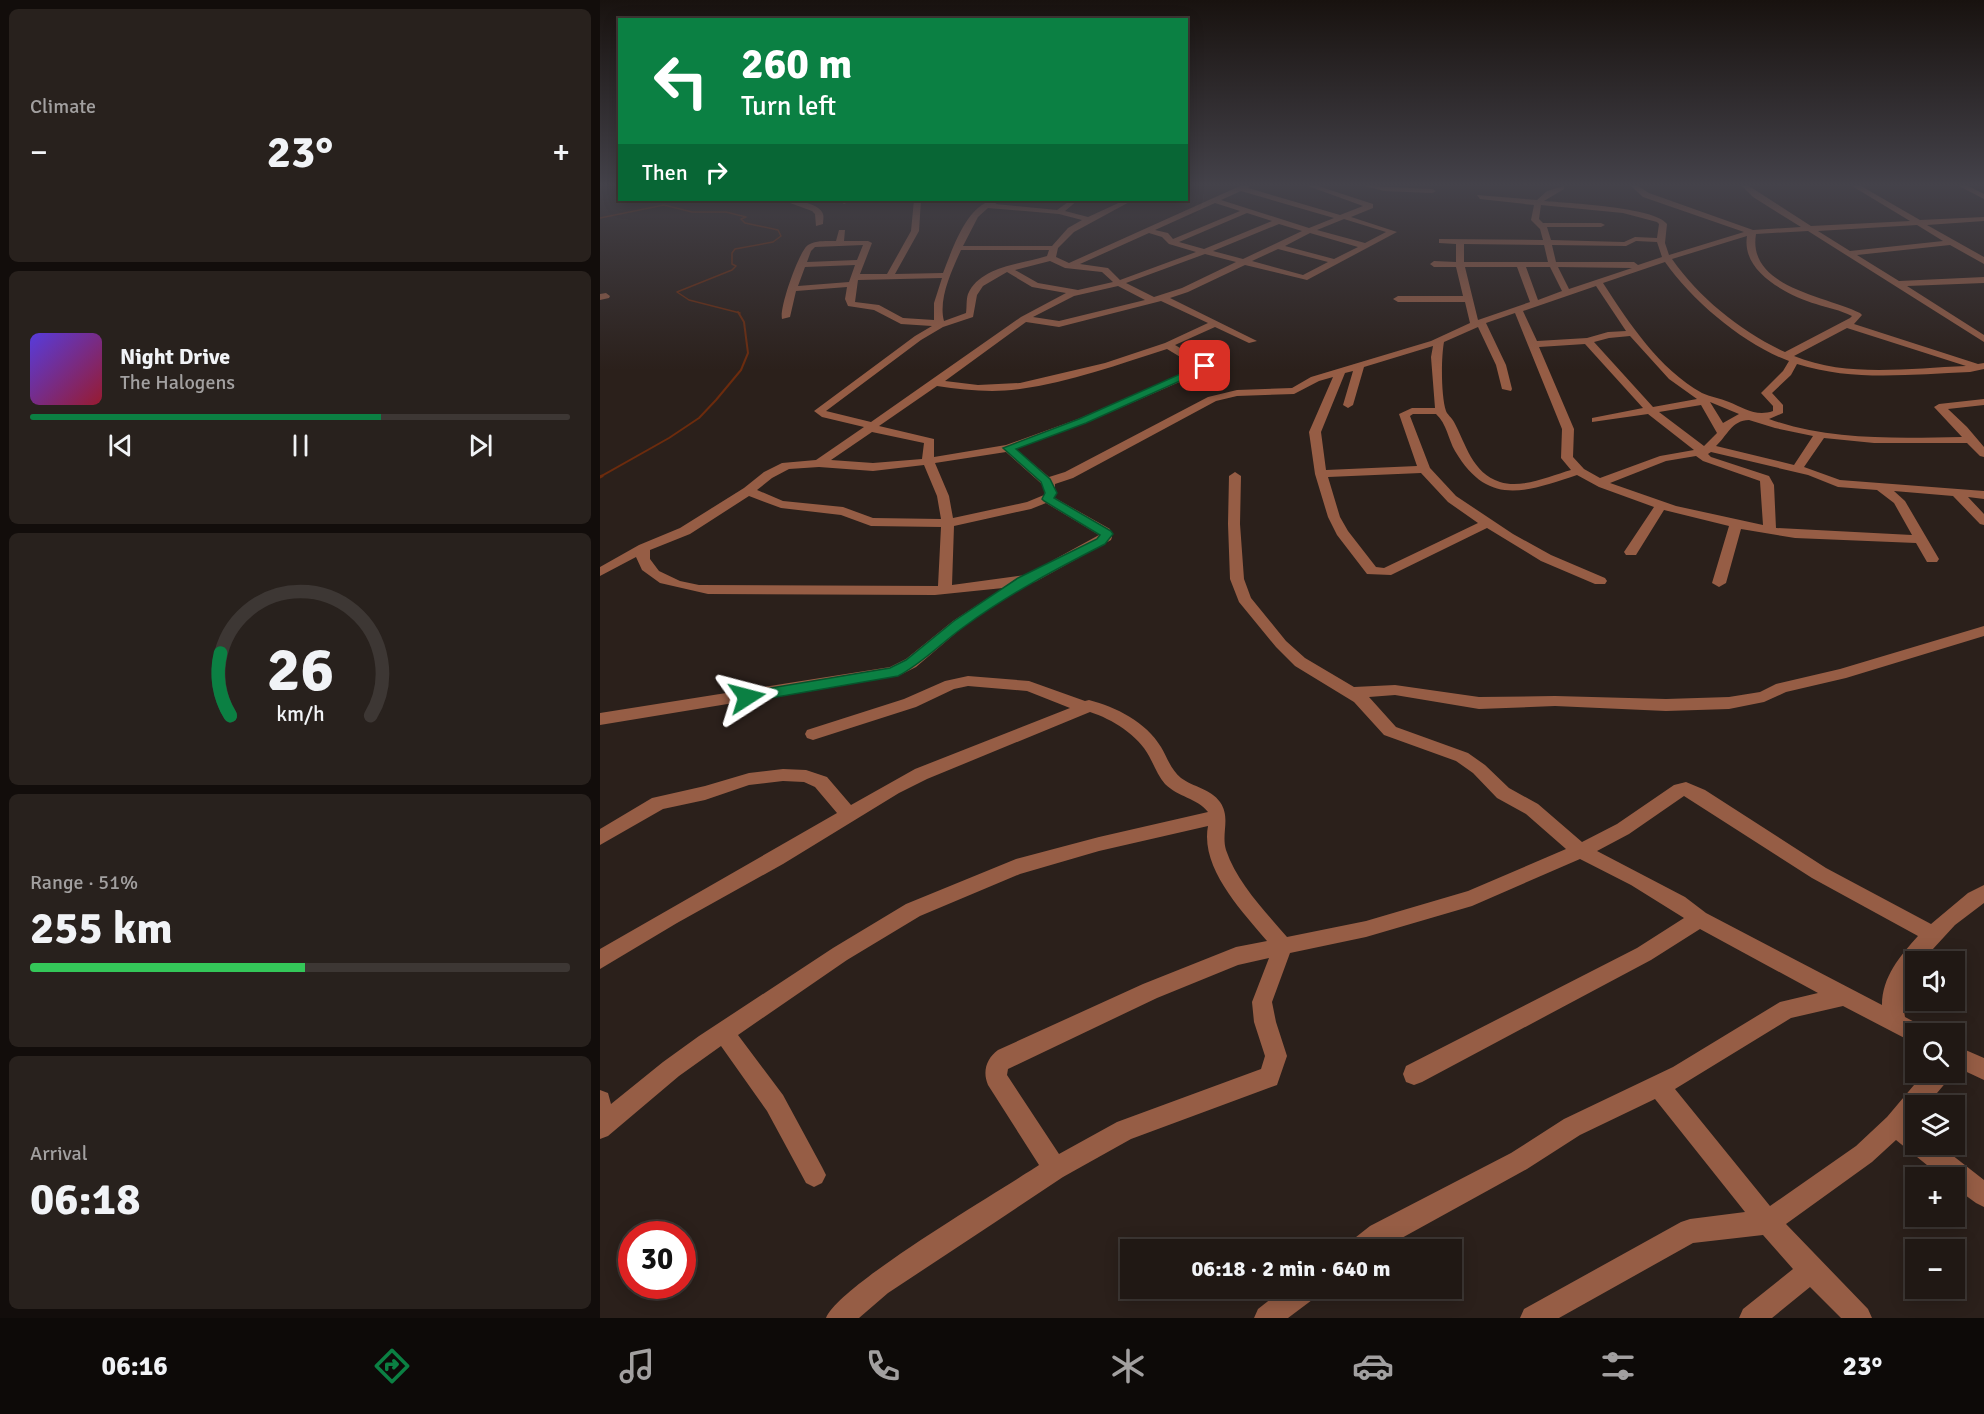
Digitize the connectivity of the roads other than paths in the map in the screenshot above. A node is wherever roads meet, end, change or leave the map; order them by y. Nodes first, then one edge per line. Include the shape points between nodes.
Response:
1 (810, 248) edge
2 (867, 248) edge
3 (907, 248) edge
4 (958, 248) joint
5 (1054, 248) joint
6 (1110, 248) edge
7 (1190, 248) edge
8 (1215, 248) edge
9 (1274, 248) edge
10 (1283, 248) edge
11 (1362, 248) edge
12 (1460, 248) edge
13 (1548, 248) edge
14 (1663, 248) edge
15 (1702, 248) edge
16 (1750, 248) edge
17 (1841, 248) edge
18 (1906, 248) edge
19 (1961, 248) edge
20 (1204, 252) junction
21 (1852, 254) junction
22 (1640, 256) dead end
23 (1051, 258) junction
24 (1668, 258) junction
25 (1984, 261) edge
26 (862, 262) junction
27 (1244, 262) junction
28 (1336, 262) junction
29 (1434, 264) dead end
30 (802, 265) junction
31 (1460, 265) junction
32 (1553, 265) junction
33 (1646, 265) junction
34 (1070, 266) junction
35 (1521, 266) junction
36 (1009, 270) junction
37 (890, 275) junction
38 (948, 275) junction
39 (1984, 280) edge
40 (854, 281) junction
41 (1599, 282) junction
42 (1119, 283) junction
43 (1898, 284) junction
44 (792, 289) junction
45 (1078, 292) junction
46 (1567, 293) junction
47 (1159, 299) junction
48 (1469, 299) junction
49 (1398, 300) dead end
50 (1535, 304) junction
51 (1518, 310) junction
52 (785, 317) dead end
53 (1024, 319) junction
54 (1478, 323) junction
55 (939, 324) junction
56 (1214, 324) junction
57 (1845, 324) junction
58 (1632, 333) junction
59 (1984, 339) edge
60 (1252, 341) dead end
61 (1439, 341) junction
62 (1588, 341) junction
63 (1534, 344) junction
64 (1168, 345) junction
65 (1789, 360) junction
66 (1360, 365) junction
67 (1977, 367) edge
68 (1341, 371) junction
69 (1984, 378) edge
70 (936, 383) junction
71 (1508, 389) dead end
72 (1702, 399) junction
73 (1984, 402) edge
74 (1347, 405) dead end
75 (1440, 412) junction
76 (1651, 412) junction
77 (1746, 415) junction
78 (1596, 420) dead end
79 (873, 427) junction
80 (1723, 430) junction
81 (1820, 435) junction
82 (1970, 440) junction
83 (1008, 448) junction
84 (1705, 450) junction
85 (1984, 454) edge
86 (929, 462) junction
87 (819, 463) junction
88 (1424, 469) junction
89 (1797, 469) junction
90 (1579, 471) junction
91 (1321, 474) junction
92 (1236, 476) dead end
93 (1046, 481) junction
94 (1601, 482) junction
95 (1882, 488) junction
96 (747, 491) junction
97 (1958, 494) junction
98 (1984, 495) edge
99 (1048, 499) junction
100 (1661, 505) junction
101 (1984, 521) edge
102 (948, 523) junction
103 (1488, 523) junction
104 (1736, 524) junction
105 (1770, 529) junction
106 (1919, 539) junction
107 (644, 548) junction
108 (1631, 552) dead end
109 (1932, 559) dead end
110 (600, 572) edge
111 (1023, 581) junction
112 (1600, 581) dead end
113 (1719, 583) dead end
114 (945, 590) junction
115 (1984, 631) edge
116 (1349, 693) junction
117 (1084, 707) junction
118 (600, 719) edge
119 (813, 734) dead end
120 (848, 814) junction
121 (1218, 817) junction
122 (600, 838) edge
123 (1580, 851) junction
124 (1984, 893) edge
125 (1699, 919) junction
126 (1934, 935) junction
127 (1283, 946) junction
128 (600, 960) edge
129 (1846, 996) junction
130 (1896, 1023) junction
131 (1905, 1028) edge
132 (723, 1032) junction
133 (1965, 1060) edge
134 (1984, 1069) edge
135 (1414, 1074) dead end
136 (1931, 1083) edge
137 (1658, 1085) junction
138 (600, 1101) edge
139 (1895, 1125) junction
140 (600, 1126) edge
141 (1905, 1133) edge
142 (1933, 1155) edge
143 (1055, 1170) junction
144 (814, 1174) dead end
145 (1984, 1195) edge
146 (1768, 1222) junction
147 (1374, 1239) edge
148 (1811, 1270) junction
149 (1292, 1299) edge
150 (839, 1318) edge
151 (1266, 1318) edge
152 (1533, 1318) edge
153 (1752, 1318) edge
154 (1859, 1318) edge

1 - 30 street
2 - 26 street
3 - 37 street
4 - 5 street
4 - 38 street
5 - 23 street
6 - 34 street
7 - 20 street
8 - 20 street
9 - 27 street
10 - 28 street
11 - 28 street
12 - 31 street
13 - 32 street
14 - 24 street
15 - 24 street
16 - 57 street via 1761,269 1775,280 1803,296 1857,315
17 - 21 street
18 - 21 street
19 - 25 street
20 - 27 street
20 - 42 street
21 - 43 street
22 - 33 street
23 - 34 street
23 - 36 street
24 - 33 street
24 - 65 street via 1697,293 1745,334
26 - 30 street
26 - 40 street
27 - 28 street via 1304,278
27 - 47 street
29 - 31 street
30 - 44 street
31 - 35 street
31 - 48 street
32 - 33 street
32 - 35 street
32 - 46 street
33 - 41 street
34 - 42 street via 1105,270
35 - 50 street
36 - 45 street via 1035,285
36 - 55 street via 993,275 973,292 970,315
37 - 38 street
37 - 40 street
38 - 55 street via 940,298
39 - 43 street
40 - 44 street
40 - 55 street via 851,304 876,307 901,321
41 - 46 street
41 - 58 street
42 - 45 street
42 - 47 street
43 - 59 street
44 - 52 street
45 - 53 street
46 - 50 street
47 - 53 street via 1059,324
47 - 56 street
48 - 49 street
48 - 54 street
50 - 51 street
51 - 54 street
51 - 63 street
53 - 70 street
54 - 61 street
54 - 71 street via 1501,365
55 - 79 street via 819,411
56 - 60 street
56 - 64 street
57 - 65 street
57 - 67 street
58 - 62 street
58 - 72 street
61 - 66 street
61 - 75 street via 1436,357
62 - 63 street
62 - 76 street
63 - 90 street via 1568,429 1568,458
64 - 70 street via 1108,365 1020,386 978,388
64 - 83 street via 1205,367 1083,421
65 - 67 street via 1865,374
65 - 77 street via 1787,373 1766,393 1778,405 1778,413
66 - 68 street
66 - 74 street
67 - 69 street
68 - 91 street via 1315,432
68 - 93 street via 1288,392 1237,393 1212,399 1059,480
70 - 79 street
72 - 76 street
72 - 77 street via 1715,400
72 - 80 street
73 - 82 street via 1939,407
75 - 88 street via 1404,414
75 - 90 street via 1448,418 1457,444 1470,463 1494,484 1517,488
76 - 78 street
76 - 84 street via 1669,429
77 - 80 street via 1735,418
77 - 81 street
79 - 86 street via 930,441
79 - 87 street
80 - 84 street
81 - 82 street via 1901,441
81 - 89 street
82 - 85 street
83 - 86 street
83 - 93 street
84 - 89 street
84 - 94 street via 1664,458
84 - 105 street via 1701,455 1707,459 1755,474 1767,482
86 - 87 street via 873,467
86 - 102 street via 943,496
87 - 96 street via 780,468
88 - 91 street
88 - 103 street via 1452,499
89 - 95 street via 1838,483
90 - 94 street
91 - 103 street via 1334,517 1372,571 1386,572
92 - 116 street via 1234,558 1244,598 1300,662
93 - 99 street via 1051,493
94 - 100 street
95 - 97 street
95 - 106 street via 1899,501
96 - 102 street via 781,504 843,511 870,522
96 - 107 street via 685,531
97 - 98 street
97 - 101 street
99 - 102 street
99 - 111 street via 1107,536
100 - 104 street
100 - 108 street
102 - 114 street
103 - 112 street via 1546,558
104 - 105 street
104 - 113 street
105 - 106 street via 1796,534
106 - 109 street
107 - 110 street
107 - 114 street via 644,560 653,572 667,582 690,588
111 - 114 street
111 - 118 street via 893,672
115 - 116 street via 1781,688 1764,697 1729,703 1479,702 1395,690
116 - 123 street via 1400,736 1462,757
117 - 119 street via 1029,686 968,681
117 - 120 street via 921,774
117 - 121 street via 1094,707 1138,731 1154,749 1171,780 1208,800
120 - 122 street via 821,782 806,776 783,775 749,779 658,803
120 - 128 street
121 - 127 street via 1216,848 1224,866 1255,914
121 - 132 street via 1016,867 913,910
123 - 125 street via 1638,879
123 - 126 street via 1686,789 1819,873
123 - 127 street via 1472,898 1366,929
124 - 126 street via 1972,898
125 - 129 street
125 - 135 street via 1644,954
126 - 130 street via 1896,980
127 - 143 street via 1262,1002 1275,1056 1269,1077 1125,1130
127 - 143 street via 1236,956 1190,974 1001,1060 996,1077
129 - 130 street
129 - 137 street via 1787,1009 1681,1076
130 - 131 street
132 - 140 street
132 - 144 street via 775,1103
133 - 134 street
136 - 139 street
137 - 146 street
137 - 147 street via 1572,1127 1519,1161
138 - 140 street
139 - 141 street
139 - 146 street via 1864,1154
142 - 145 street
143 - 150 street via 879,1284
146 - 148 street
146 - 152 street via 1690,1231
148 - 153 street
148 - 154 street
149 - 151 street

